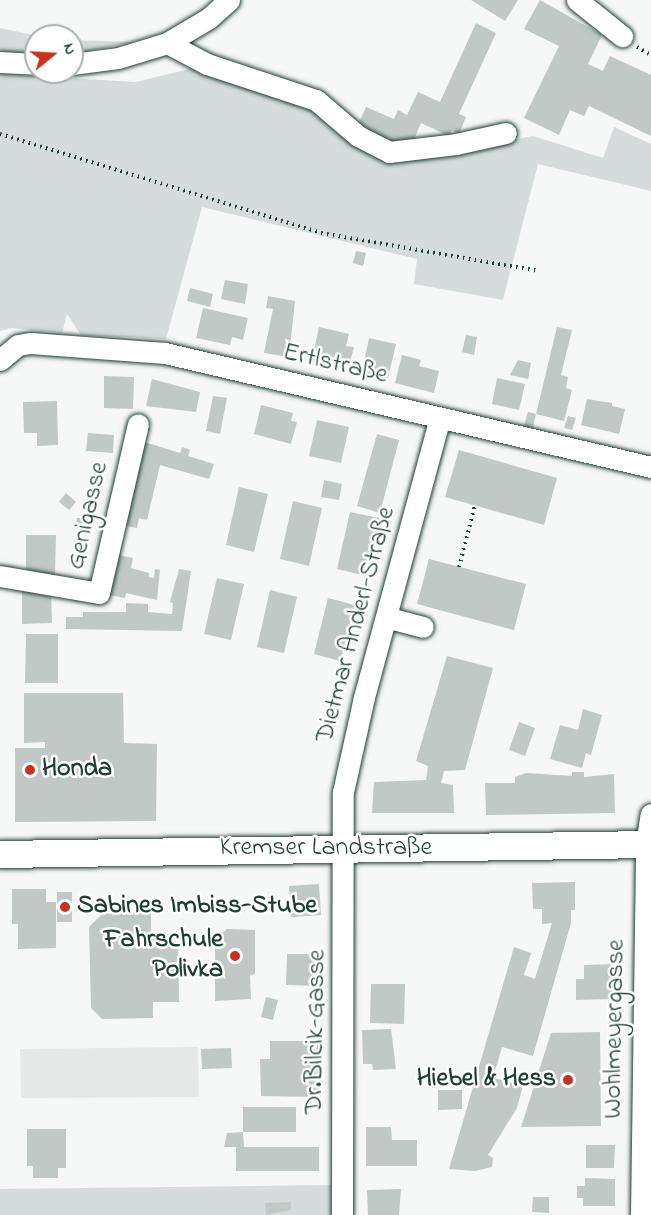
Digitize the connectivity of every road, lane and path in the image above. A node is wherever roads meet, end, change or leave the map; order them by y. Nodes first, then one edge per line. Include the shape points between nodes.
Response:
1 (229, 0) edge
2 (577, 0) edge
3 (622, 36) dead end
4 (167, 43) junction
5 (0, 62) edge
6 (84, 62) edge
7 (24, 63) edge
8 (506, 133) dead end
9 (0, 134) edge
10 (538, 271) dead end
11 (3, 357) edge
12 (440, 418) junction
13 (138, 424) dead end
14 (651, 467) edge
15 (476, 505) dead end
16 (459, 567) dead end
17 (0, 576) edge
18 (386, 617) junction
19 (423, 627) dead end
20 (651, 814) edge
21 (649, 844) edge
22 (346, 849) junction
23 (0, 854) edge
24 (646, 1168) edge
25 (342, 1215) edge
26 (641, 1215) edge

1 - 4 street via 209,18
2 - 3 street
4 - 6 street via 118,58
4 - 8 street via 207,64 316,100 358,136 389,152
5 - 7 street
9 - 10 path via 321,233
11 - 12 street, Ertlstraße via 18,345 31,343 165,353
12 - 14 street, Ertlstraße
12 - 18 street, Dietmar Anderl-Straße
13 - 17 street, Genigasse via 99,593
15 - 16 path
18 - 19 street
18 - 22 street, Dietmar Anderl-Straße via 343,792
20 - 21 street, Wohlmeyergasse
21 - 22 main road, Kremser Landstraße
21 - 24 street, Wohlmeyergasse
22 - 23 main road, Kremser Landstraße
22 - 25 street, Dr.Bilcik-Gasse
24 - 26 street, Wohlmeyergasse

